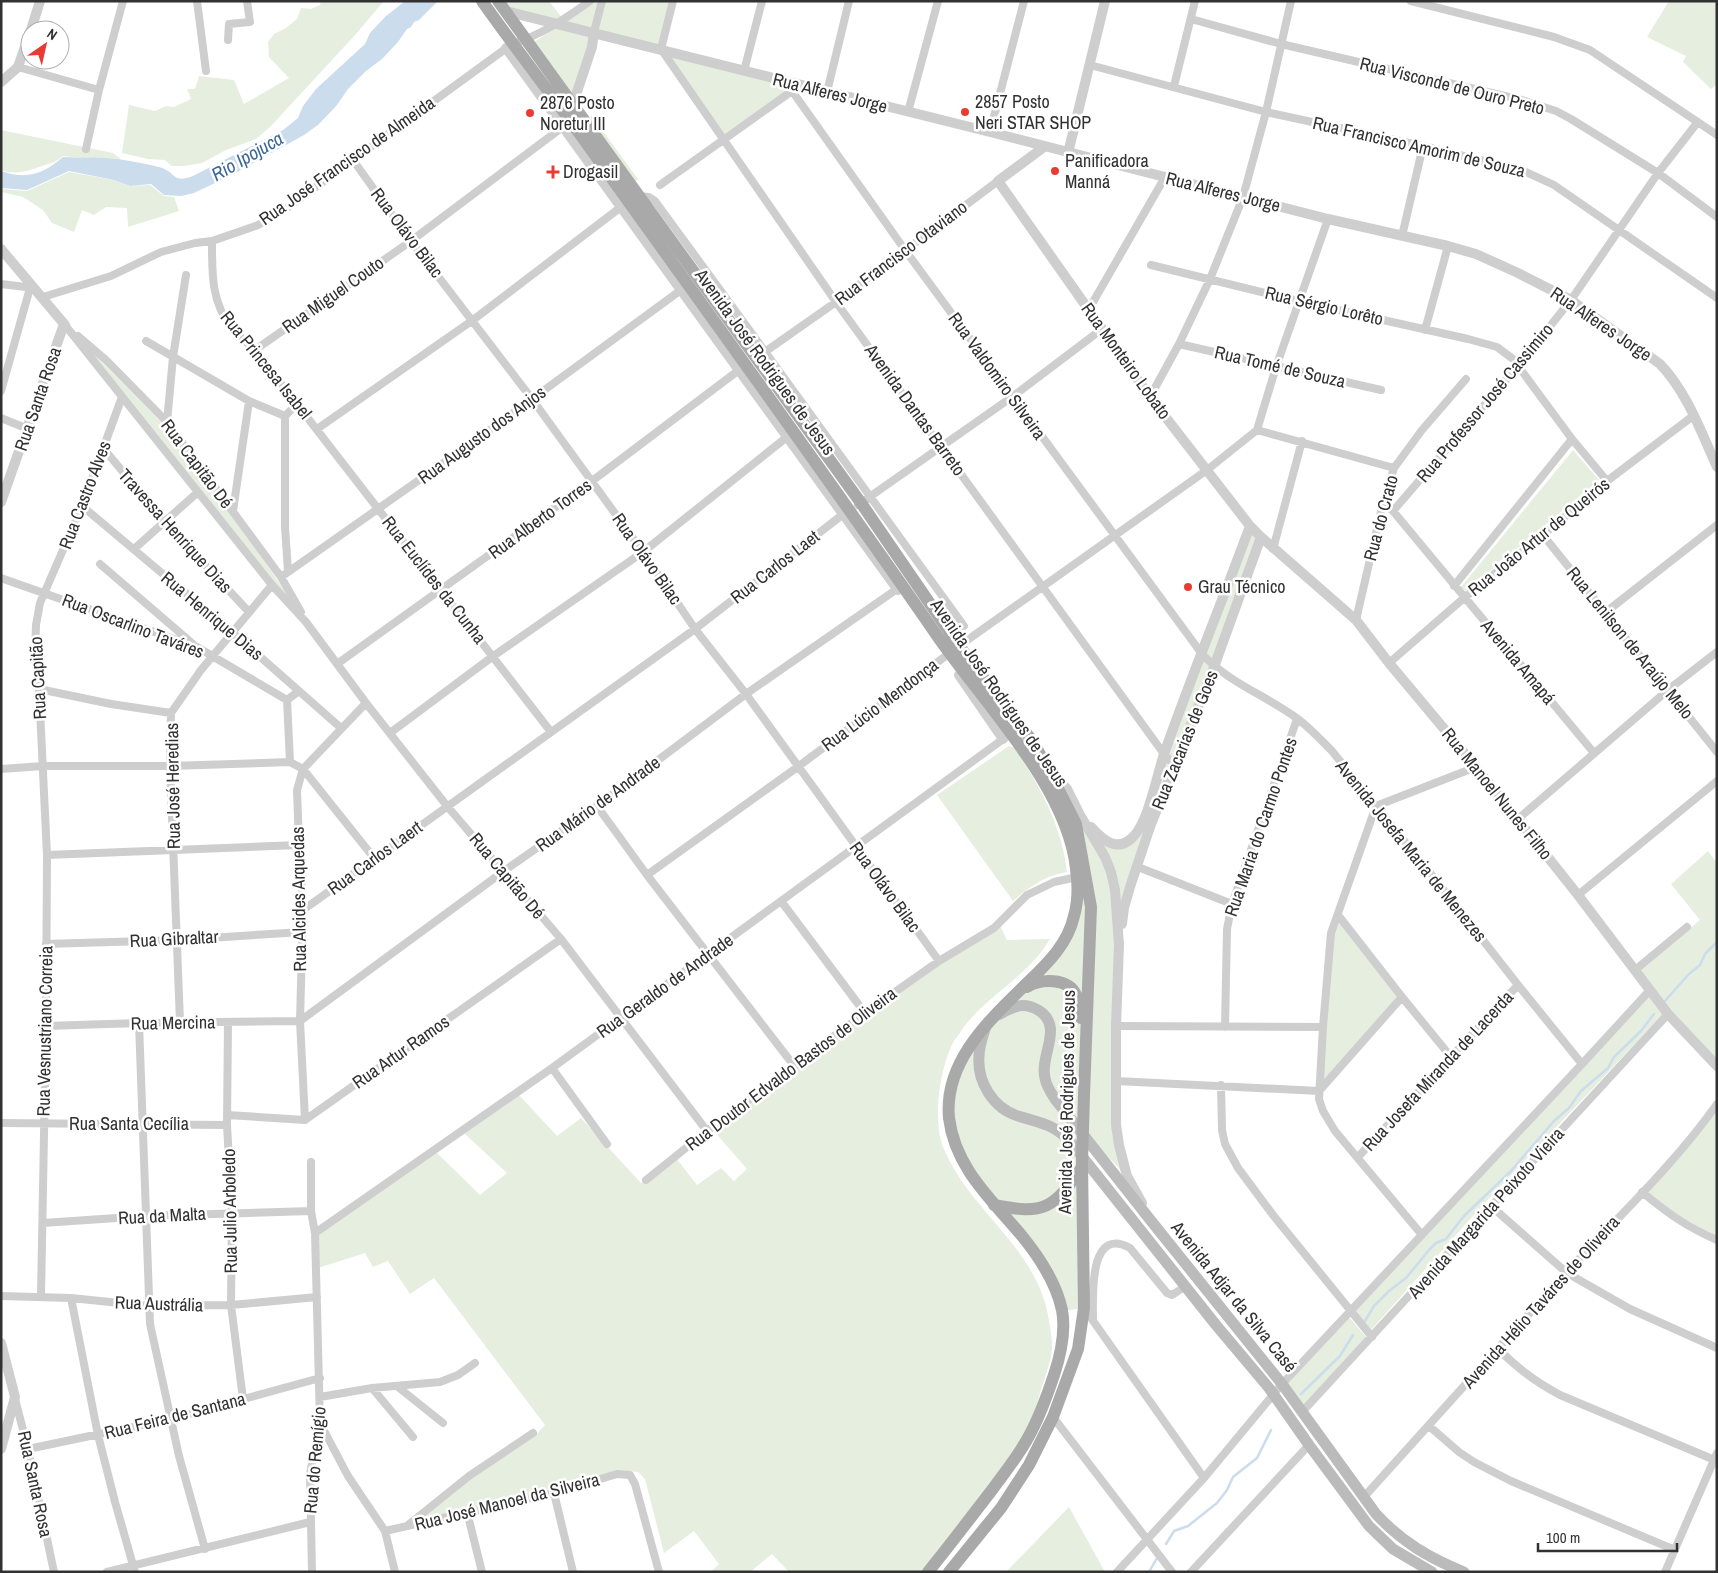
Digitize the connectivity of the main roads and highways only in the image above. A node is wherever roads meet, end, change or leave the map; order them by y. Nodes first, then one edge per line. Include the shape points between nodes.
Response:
1 (482, 1) edge
2 (501, 6) edge
3 (568, 116) junction
4 (856, 506) junction
5 (951, 651) junction
6 (1016, 994) junction
7 (989, 1022) junction
8 (1086, 1035) junction
9 (1082, 1164) junction
10 (994, 1205) junction
11 (928, 1572) edge
12 (949, 1572) edge
13 (1432, 1572) edge
14 (1464, 1572) edge

1 - 3 main road, Avenida José Rodrigues de Jesus via 509,46
2 - 3 main road, Avenida José Rodrigues de Jesus via 526,40
3 - 4 main road, Avenida José Rodrigues de Jesus
3 - 4 main road, Avenida José Rodrigues de Jesus via 639,196 761,354
4 - 5 main road, Avenida José Rodrigues de Jesus
5 - 6 main road, Avenida José Rodrigues de Jesus via 1007,736 1037,772 1066,826 1074,854 1077,877 1074,917 1052,959
5 - 8 main road, Avenida José Rodrigues de Jesus via 1032,742 1076,824 1091,907
6 - 7 main road, Avenida José Rodrigues de Jesus
6 - 8 main road via 1043,980 1066,984 1076,993
7 - 10 main road, Avenida José Rodrigues de Jesus via 956,1068 949,1115 961,1158
7 - 13 main road, Avenida Adjar da Silva Casé via 978,1056 989,1095 1001,1107 1058,1130 1069,1140 1273,1394 1369,1526 1393,1549
7 - 14 main road, Avenida Adjar da Silva Casé via 1018,1005 1027,1005 1043,1013 1050,1023 1044,1077 1055,1099 1303,1411 1363,1498 1387,1526 1410,1545
8 - 9 main road, Avenida José Rodrigues de Jesus, bridge
9 - 10 main road via 1055,1201 1036,1209 1019,1210
9 - 12 main road, Avenida José Rodrigues de Jesus via 1084,1308 1078,1350 1053,1417 1015,1488
10 - 11 main road, Avenida José Rodrigues de Jesus via 1044,1264 1061,1306 1063,1340 1060,1358 1043,1408 1017,1456

